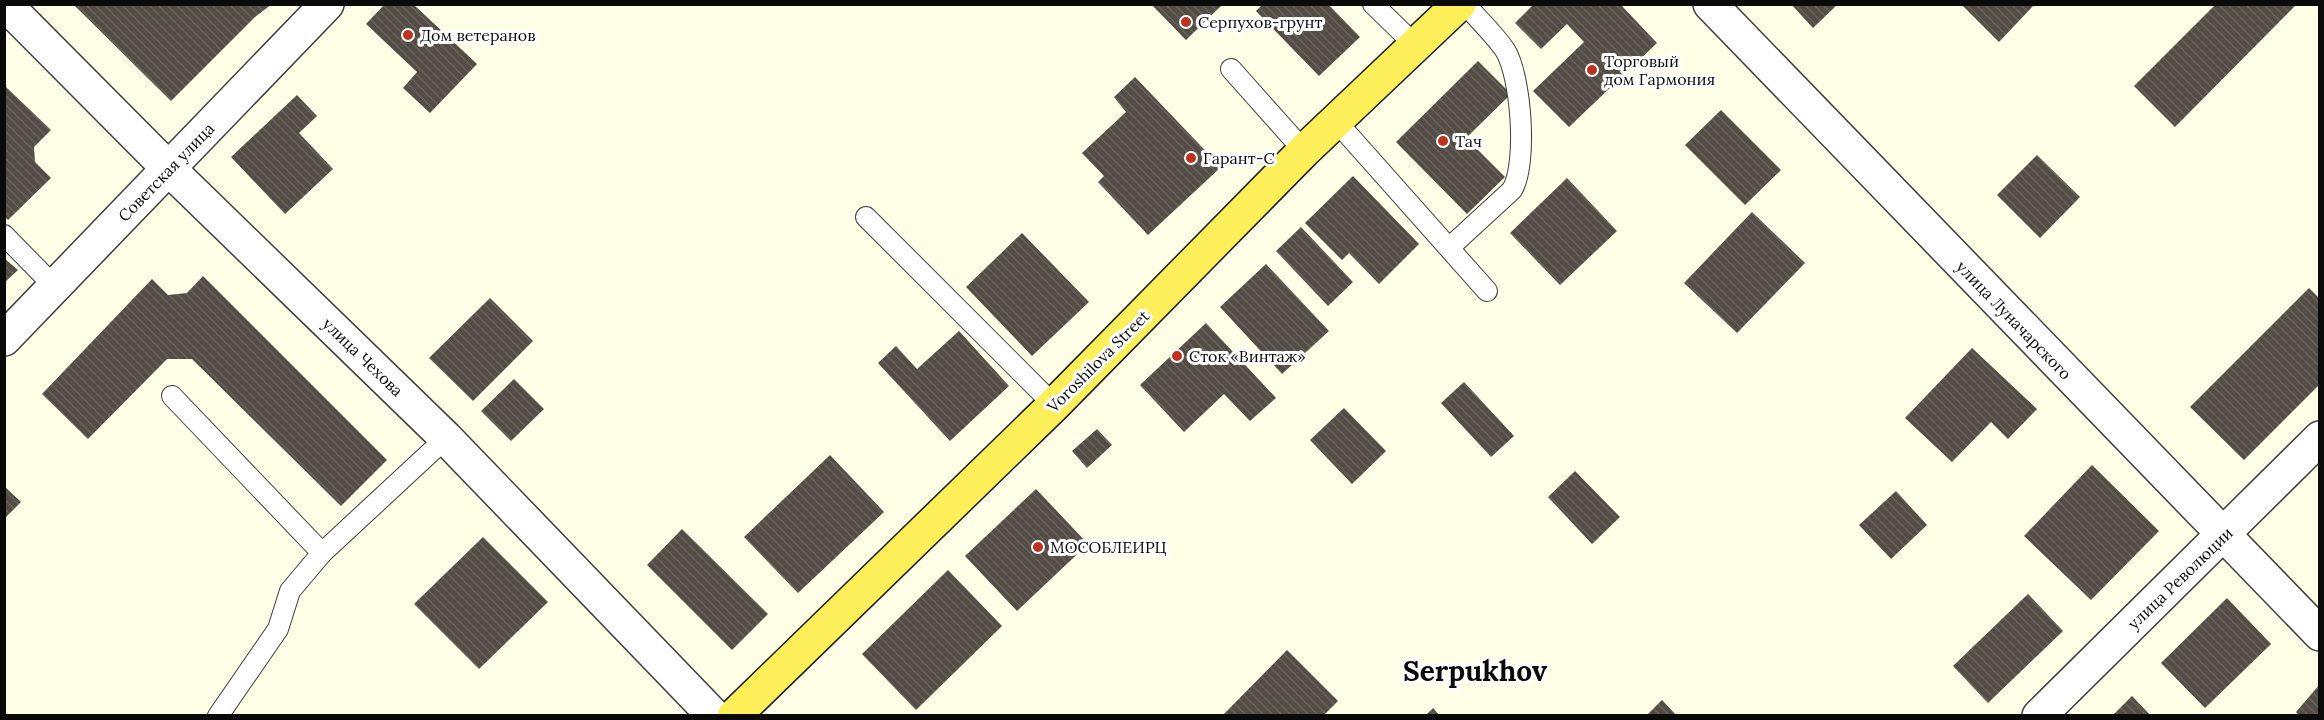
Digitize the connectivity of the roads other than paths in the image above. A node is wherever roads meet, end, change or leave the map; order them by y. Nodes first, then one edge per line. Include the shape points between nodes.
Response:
1 (5, 4) edge
2 (327, 4) edge
3 (1373, 4) edge
4 (1459, 4) edge
5 (1465, 4) edge
6 (1710, 4) edge
7 (1416, 46) junction
8 (1231, 69) dead end
9 (1336, 121) junction
10 (1304, 151) junction
11 (169, 169) junction
12 (866, 217) dead end
13 (4, 235) edge
14 (1450, 248) junction
15 (55, 287) junction
16 (1487, 291) dead end
17 (4, 339) edge
18 (172, 396) dead end
19 (1054, 405) junction
20 (446, 438) junction
21 (2319, 438) edge
22 (2223, 536) junction
23 (322, 553) junction
24 (2319, 634) edge
25 (218, 716) edge
26 (714, 716) edge
27 (734, 716) edge
28 (2039, 716) edge

1 - 11 street, улица Чехова
2 - 11 street, Советская улица
3 - 7 lane
4 - 7 main road, Voroshilova Street
5 - 14 lane via 1505,50 1513,69 1520,154 1512,190
6 - 22 street, улица Луначарского
7 - 9 main road, Voroshilova Street
8 - 10 lane
9 - 10 main road, Voroshilova Street
9 - 14 lane
10 - 19 main road, Voroshilova Street
11 - 15 street, Советская улица
11 - 20 street, улица Чехова
12 - 19 lane
13 - 15 lane
14 - 16 lane
15 - 17 street, Советская улица
18 - 23 lane
19 - 27 main road, Voroshilova Street
20 - 23 lane
20 - 26 street, улица Чехова
21 - 22 street, улица Революции
22 - 24 street, улица Луначарского
22 - 28 street, улица Революции
23 - 25 lane via 290,591 278,629

